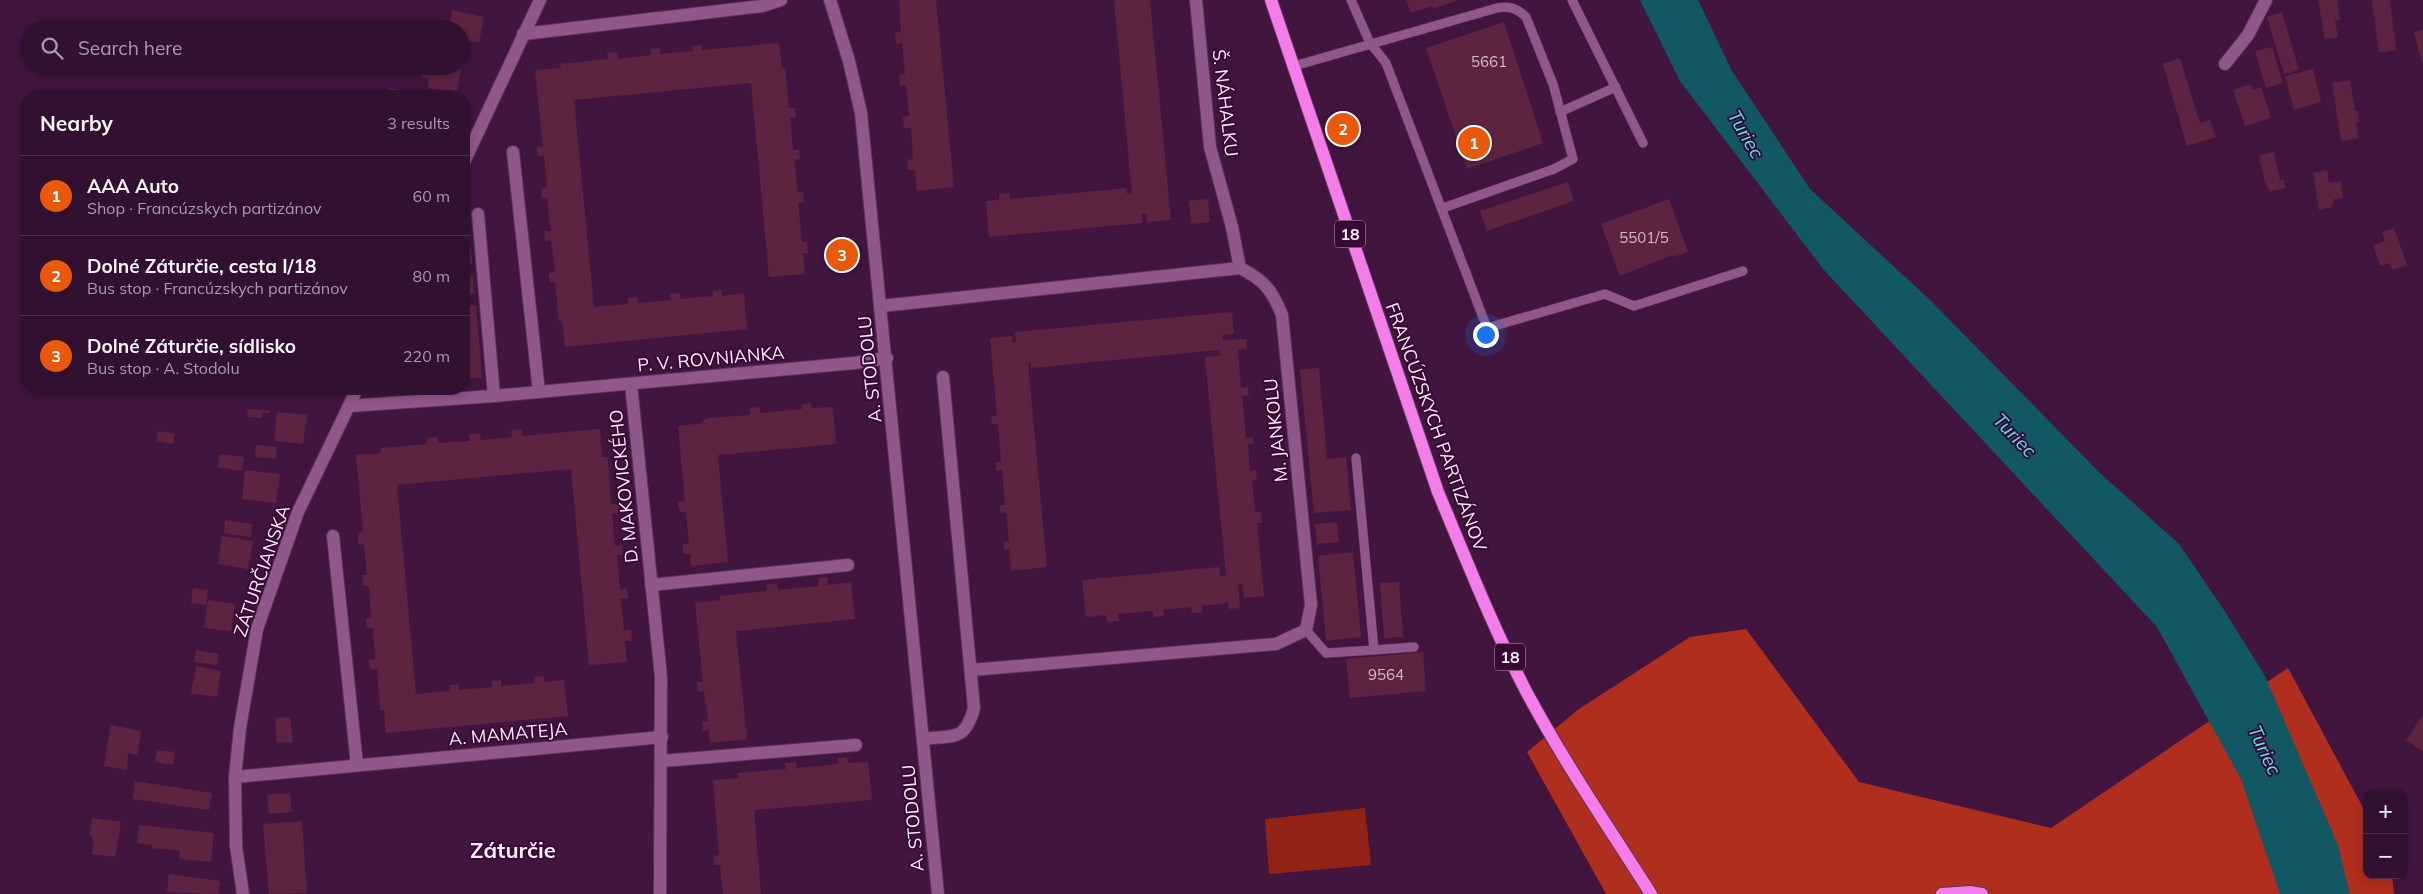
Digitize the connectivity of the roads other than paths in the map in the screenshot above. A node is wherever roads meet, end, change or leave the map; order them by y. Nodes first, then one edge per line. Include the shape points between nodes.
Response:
1 (540, 0) edge
2 (781, 0) edge
3 (830, 0) edge
4 (1196, 0) edge
5 (1271, 0) edge
6 (1351, 0) edge
7 (1572, 0) edge
8 (2266, 0) edge
9 (523, 34) junction
10 (1370, 43) junction
11 (2225, 64) dead end
12 (1294, 66) junction
13 (1616, 87) junction
14 (1560, 112) junction
15 (1643, 143) dead end
16 (470, 149) edge
17 (513, 152) dead end
18 (1443, 208) junction
19 (478, 214) dead end
20 (1240, 268) junction
21 (1743, 272) dead end
22 (881, 306) junction
23 (886, 358) junction
24 (942, 377) dead end
25 (631, 384) junction
26 (539, 392) junction
27 (354, 395) edge
28 (494, 396) junction
29 (349, 406) junction
30 (1356, 458) dead end
31 (333, 536) dead end
32 (848, 565) dead end
33 (651, 585) junction
34 (1306, 630) junction
35 (1414, 647) dead end
36 (1374, 650) junction
37 (971, 670) junction
38 (662, 737) junction
39 (923, 739) junction
40 (856, 745) dead end
41 (662, 761) junction
42 (357, 765) junction
43 (235, 777) junction
44 (243, 894) edge
45 (660, 894) edge
46 (938, 894) edge
47 (1651, 894) edge
48 (1942, 894) edge
49 (1982, 894) edge

1 - 9 street
2 - 9 street via 762,6
3 - 22 street, A. STODOLU via 861,113
4 - 20 street, Š. NÁHALKU via 1210,146
5 - 12 main road, FRANCÚZSKYCH PARTIZÁNOV / 18
6 - 10 lane
7 - 13 lane
8 - 11 street via 2248,35
9 - 16 street
10 - 12 lane
10 - 14 lane via 1509,6 1526,17 1553,84
10 - 18 lane via 1386,63
12 - 47 main road, FRANCÚZSKYCH PARTIZÁNOV / 18 via 1438,492 1473,576 1522,683 1553,739
13 - 14 lane
13 - 15 lane
14 - 18 lane via 1572,159 1554,170
17 - 26 street
18 - 21 lane via 1487,328 1604,294 1634,306
19 - 28 street
20 - 22 street
20 - 34 street, M. JANKOLU via 1256,276 1274,293 1282,315 1312,605
22 - 23 street, A. STODOLU
23 - 25 street, P. V. ROVNIANKA
23 - 39 street, A. STODOLU
24 - 37 street, A. STODOLU
25 - 26 street, P. V. ROVNIANKA
25 - 33 street, D. MAKOVICKÉHO
26 - 28 street, P. V. ROVNIANKA
27 - 29 street, ZÁTURČIANSKA
28 - 29 street, P. V. ROVNIANKA
29 - 43 street, ZÁTURČIANSKA via 298,512 257,629
30 - 36 lane
31 - 42 street
32 - 33 street, D. MAKOVICKÉHO
33 - 38 street, D. MAKOVICKÉHO via 661,677
34 - 36 lane via 1326,653
34 - 37 street via 1276,644
35 - 36 lane
37 - 39 street, A. STODOLU via 974,708 969,726 960,734
38 - 41 street, D. MAKOVICKÉHO
38 - 42 street, A. MAMATEJA
39 - 46 street, A. STODOLU
40 - 41 street
41 - 45 street, D. MAKOVICKÉHO
42 - 43 street, A. MAMATEJA
43 - 44 street, ZÁTURČIANSKA via 236,846
48 - 49 main road

